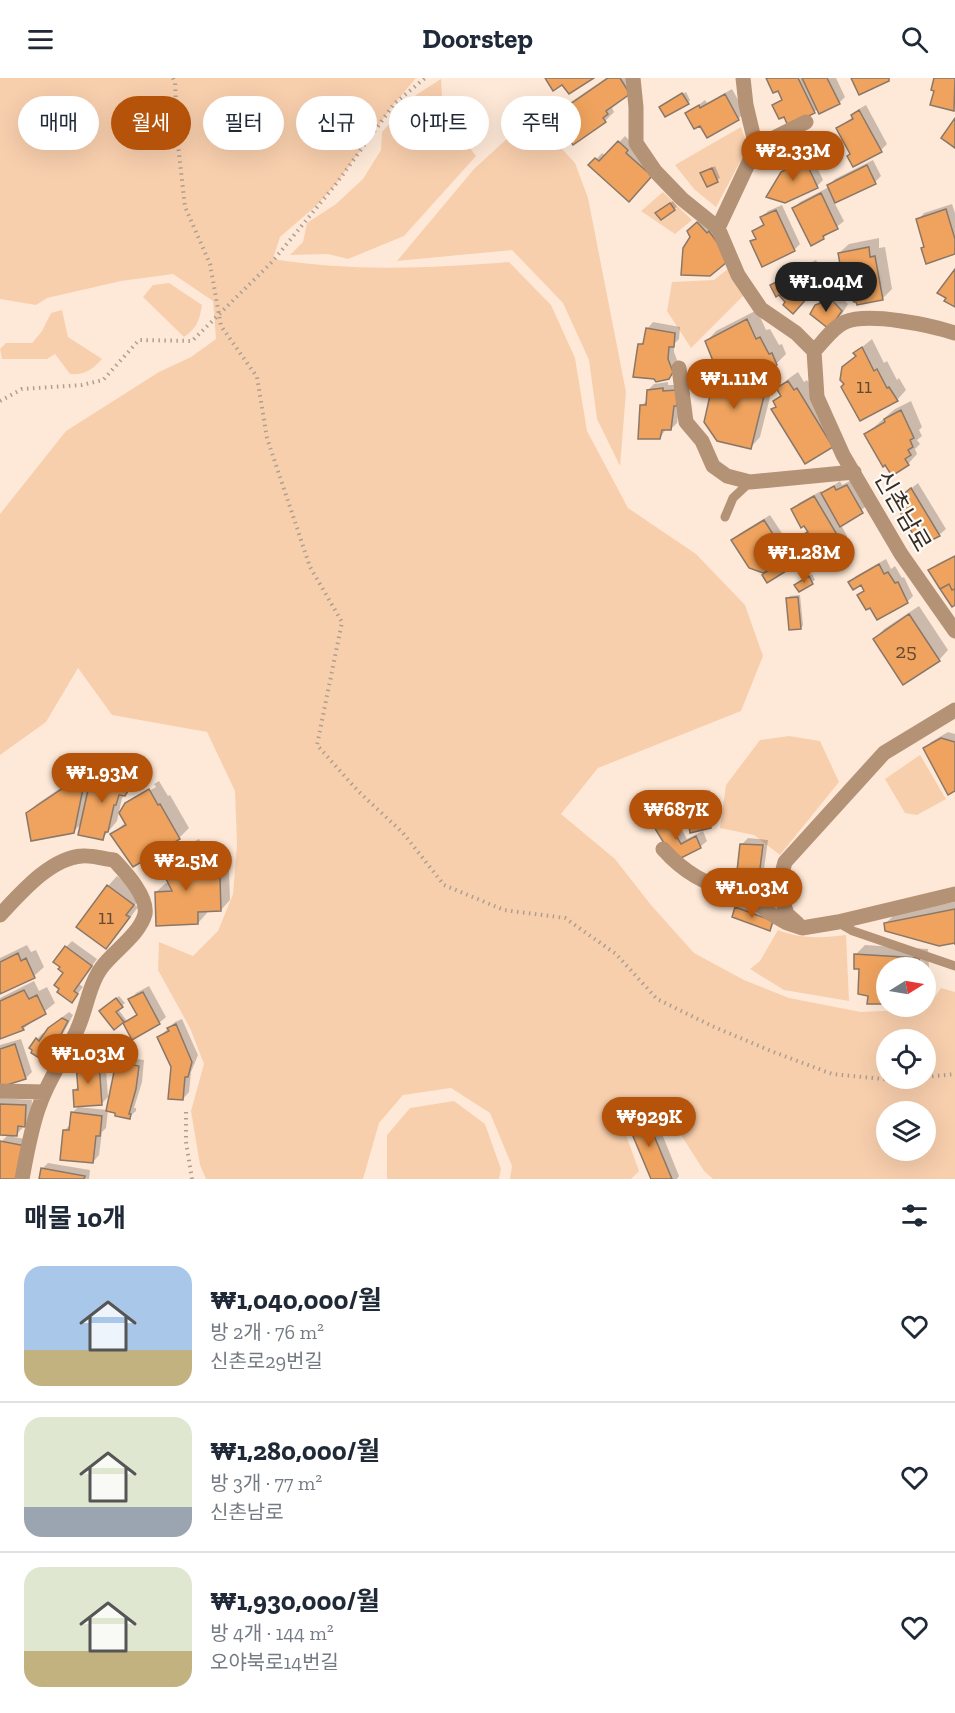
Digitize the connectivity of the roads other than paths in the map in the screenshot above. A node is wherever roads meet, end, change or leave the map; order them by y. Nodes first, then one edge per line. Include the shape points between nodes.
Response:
1 (633, 78) edge
2 (743, 78) edge
3 (806, 122) dead end
4 (756, 147) junction
5 (718, 228) junction
6 (955, 333) edge
7 (814, 351) junction
8 (679, 368) dead end
9 (854, 472) junction
10 (750, 482) junction
11 (725, 518) dead end
12 (955, 632) edge
13 (955, 710) edge
14 (663, 849) dead end
15 (955, 894) edge
16 (0, 915) edge
17 (838, 922) junction
18 (802, 928) junction
19 (955, 966) edge
20 (0, 1091) edge
21 (45, 1092) junction
22 (22, 1179) edge

1 - 5 street via 636,143 655,171 682,199
2 - 4 street
3 - 4 street
4 - 5 street
5 - 7 street via 738,274 761,309
6 - 7 street via 900,320 858,320 844,322
7 - 9 street, 신촌남로 via 817,397
8 - 10 street, 신촌남로 via 686,422 702,441 713,466 727,477
9 - 10 street, 신촌남로
9 - 12 street, 신촌남로 via 901,554
10 - 11 lane via 733,498
13 - 18 street via 884,753 785,862 778,888 787,914
14 - 18 street via 679,866 699,878 720,886 736,883 768,912
15 - 17 street
16 - 21 street via 40,876 61,862 81,856 114,860 145,906 145,915 127,941 102,968 77,1031
17 - 18 street
17 - 19 lane
20 - 21 street
21 - 22 street

